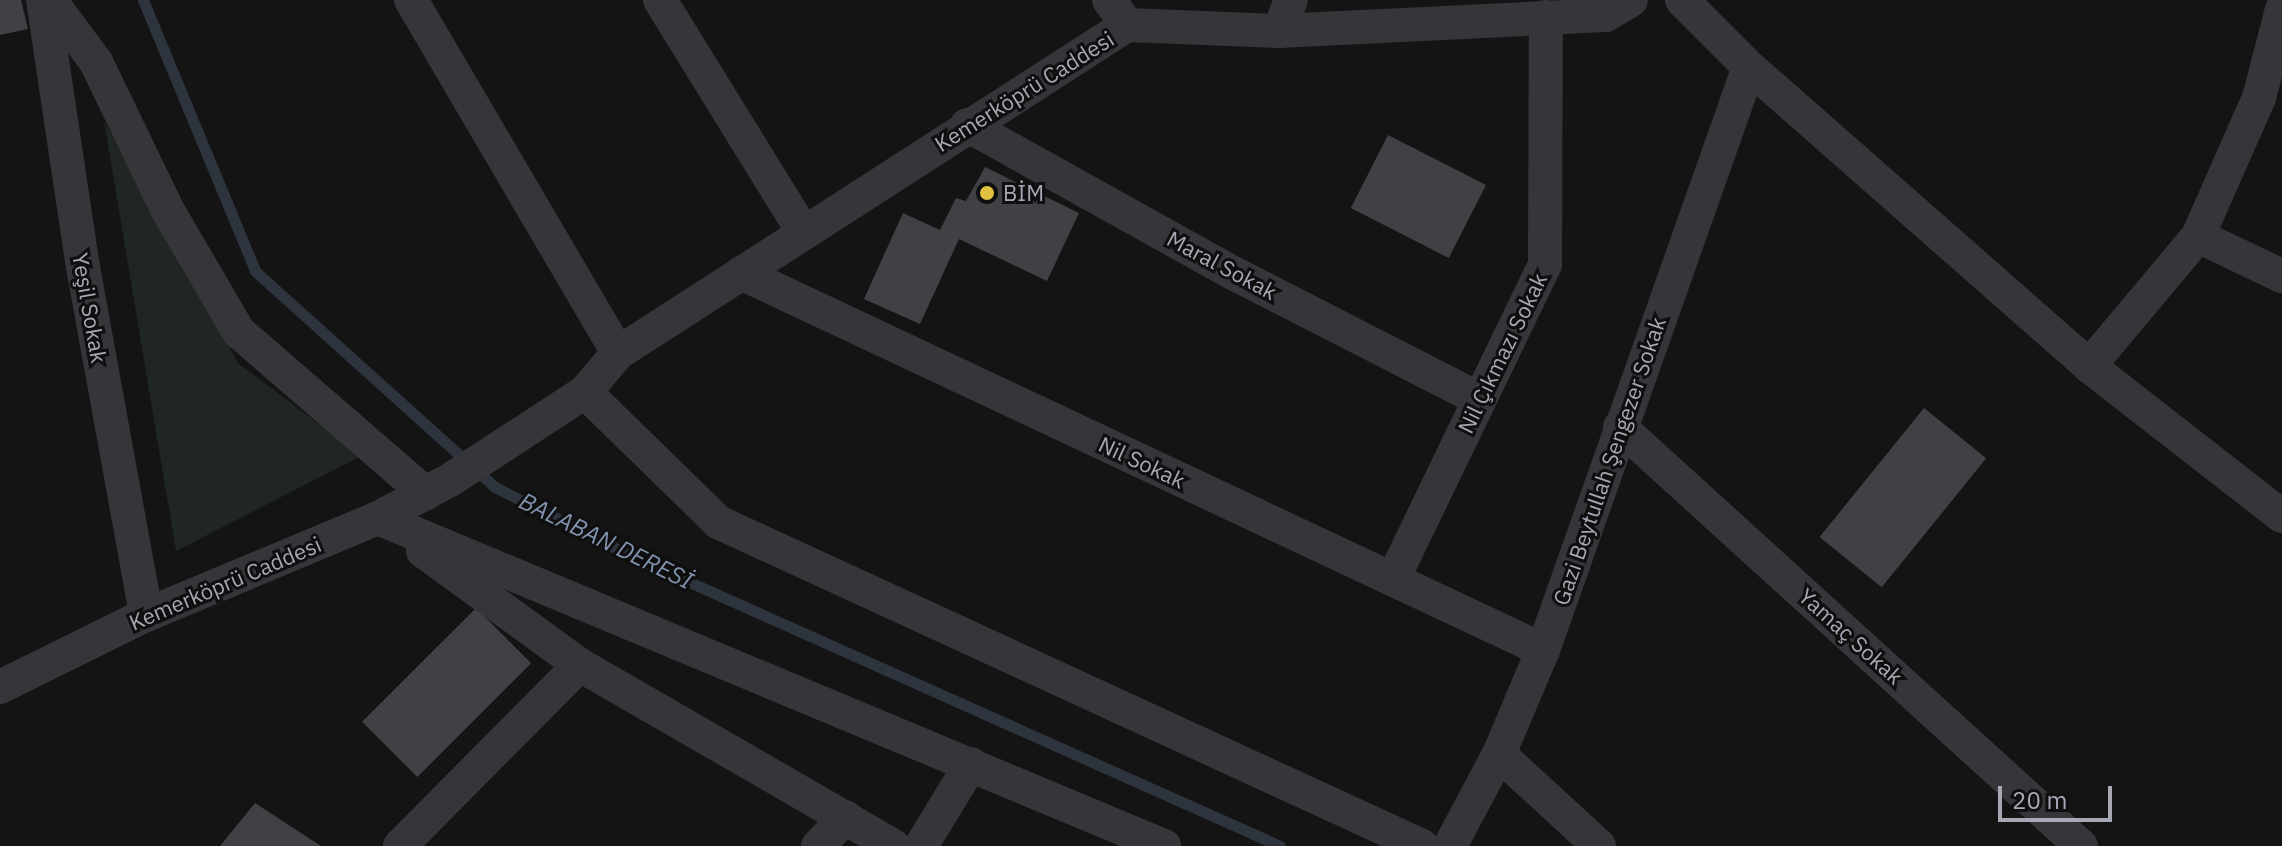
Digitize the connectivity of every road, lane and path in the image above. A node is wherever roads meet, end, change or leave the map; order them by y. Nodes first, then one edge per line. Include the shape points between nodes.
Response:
1 (43, 0) edge
2 (50, 0) edge
3 (411, 0) edge
4 (660, 0) edge
5 (1631, 0) edge
6 (1682, 0) edge
7 (2282, 9) edge
8 (1118, 13) edge
9 (1285, 15) edge
10 (1546, 17) junction
11 (1749, 67) junction
12 (967, 125) junction
13 (804, 233) junction
14 (2198, 236) junction
15 (741, 273) junction
16 (2282, 276) edge
17 (618, 353) junction
18 (2089, 366) junction
19 (585, 392) junction
20 (1479, 399) junction
21 (1620, 427) junction
22 (438, 487) junction
23 (2282, 516) edge
24 (378, 518) junction
25 (1393, 579) junction
26 (146, 615) junction
27 (1543, 650) junction
28 (580, 665) junction
29 (0, 687) edge
30 (1499, 754) junction
31 (971, 764) junction
32 (846, 817) junction
33 (400, 846) edge
34 (818, 846) edge
35 (893, 846) edge
36 (921, 846) edge
37 (1164, 846) edge
38 (1422, 846) edge
39 (1450, 846) edge
40 (1599, 846) edge
41 (2081, 846) edge

1 - 26 street, Yeşil Sokak via 83,267
2 - 22 street via 96,62 167,209 239,332
3 - 17 street
4 - 13 street
5 - 10 street, Kemerköprü Caddesi via 1606,15
6 - 11 street
7 - 14 street via 2259,98
8 - 9 street, Kemerköprü Caddesi
8 - 12 street, Kemerköprü Caddesi
9 - 10 street, Kemerköprü Caddesi
10 - 20 street, Nil Çıkmazı Sokak via 1545,264
11 - 18 street
11 - 21 street, Gazi Beytullah Şengezer Sokak
12 - 13 street, Kemerköprü Caddesi
12 - 20 street, Maral Sokak via 1235,274
13 - 15 street, Kemerköprü Caddesi
14 - 16 street
14 - 18 street
15 - 17 street, Kemerköprü Caddesi
15 - 25 street, Nil Sokak
17 - 19 street, Kemerköprü Caddesi
18 - 23 street
19 - 22 street, Kemerköprü Caddesi
19 - 38 street via 718,522
20 - 25 street, Nil Çıkmazı Sokak
21 - 27 street, Gazi Beytullah Şengezer Sokak
21 - 41 street, Yamaç Sokak
22 - 24 street, Kemerköprü Caddesi
24 - 26 street, Kemerköprü Caddesi
24 - 28 street
24 - 31 street
25 - 27 street, Nil Sokak
26 - 29 street, Kemerköprü Caddesi
27 - 30 street, Gazi Beytullah Şengezer Sokak
28 - 32 street
28 - 33 street
30 - 39 street, Gazi Beytullah Şengezer Sokak
30 - 40 street
31 - 36 street
31 - 37 street
32 - 34 street
32 - 35 street

